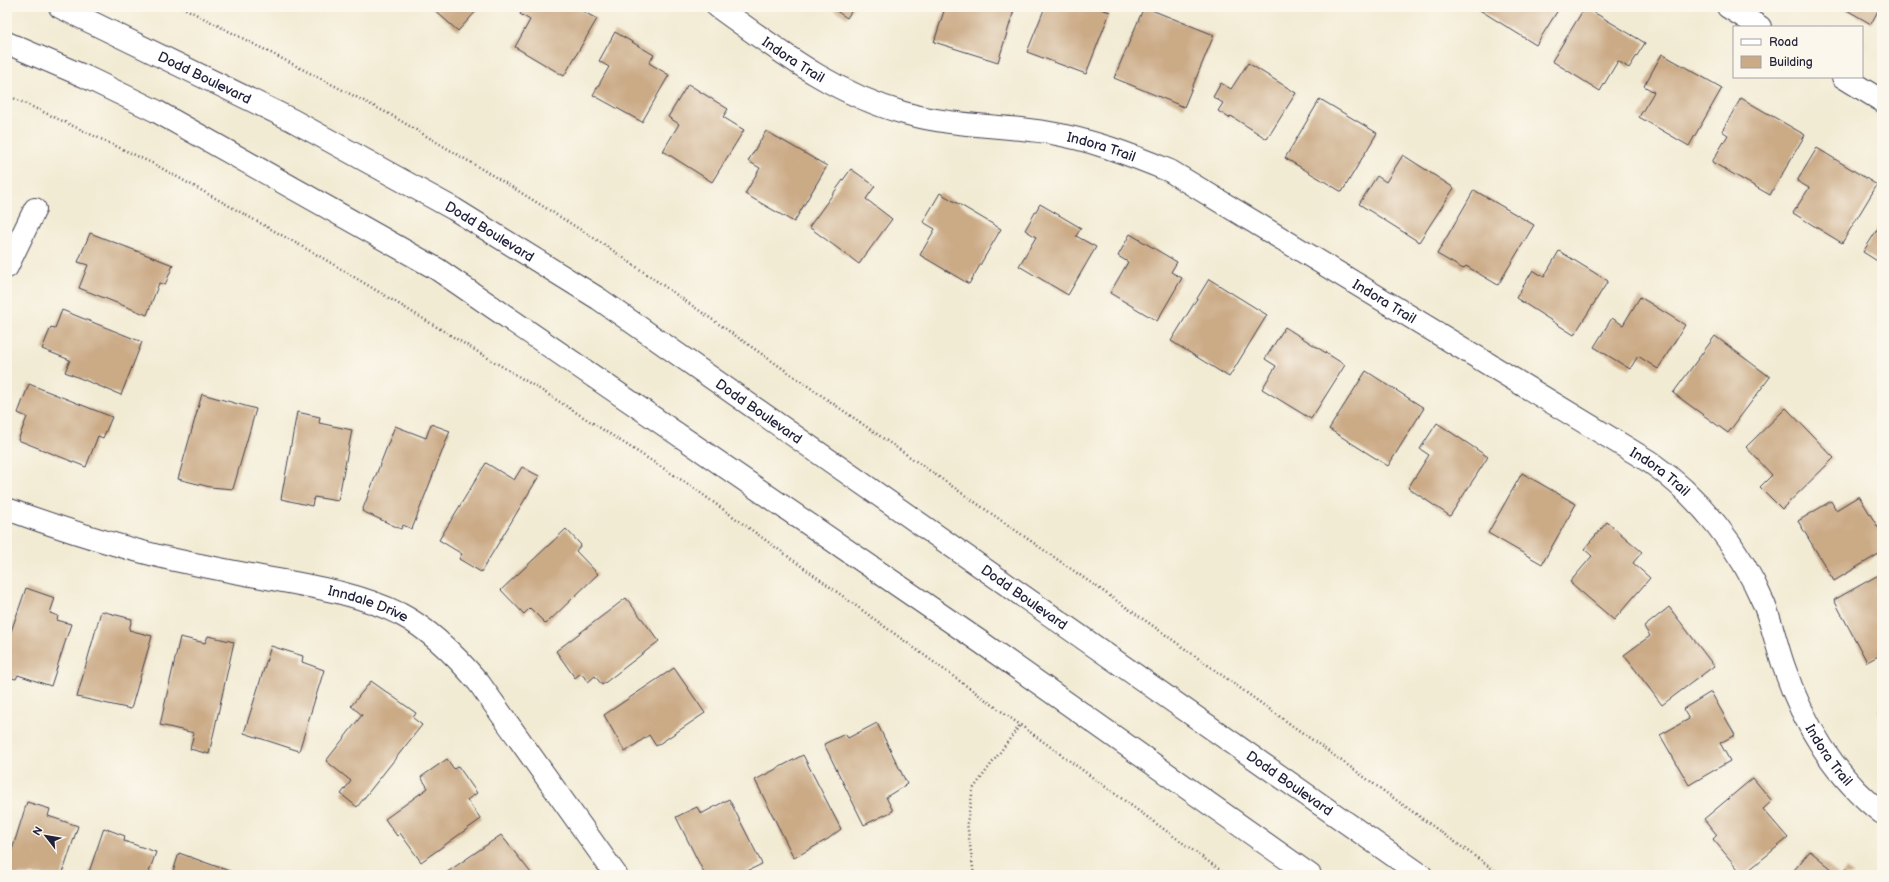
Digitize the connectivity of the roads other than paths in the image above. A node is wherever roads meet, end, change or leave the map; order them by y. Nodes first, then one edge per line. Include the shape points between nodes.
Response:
1 (60, 7) edge
2 (718, 7) edge
3 (1728, 7) edge
4 (1758, 26) edge
5 (7, 43) edge
6 (1845, 78) edge
7 (1882, 101) edge
8 (35, 209) dead end
9 (7, 267) edge
10 (7, 509) edge
11 (1882, 813) edge
12 (616, 875) edge
13 (1310, 875) edge
14 (1421, 875) edge

1 - 14 main road, Dodd Boulevard via 292,120 454,209 599,299
2 - 11 main road, Indora Trail via 810,72 868,101 929,119 1080,139 1170,171 1650,462 1670,476 1704,510 1739,557 1764,605 1794,694 1815,737 1848,782
3 - 4 main road
5 - 13 main road via 156,111 438,269 982,644
6 - 7 main road
8 - 9 main road
10 - 12 main road, Inndale Drive via 125,547 239,573 315,586 375,603 401,615 459,659 479,683

